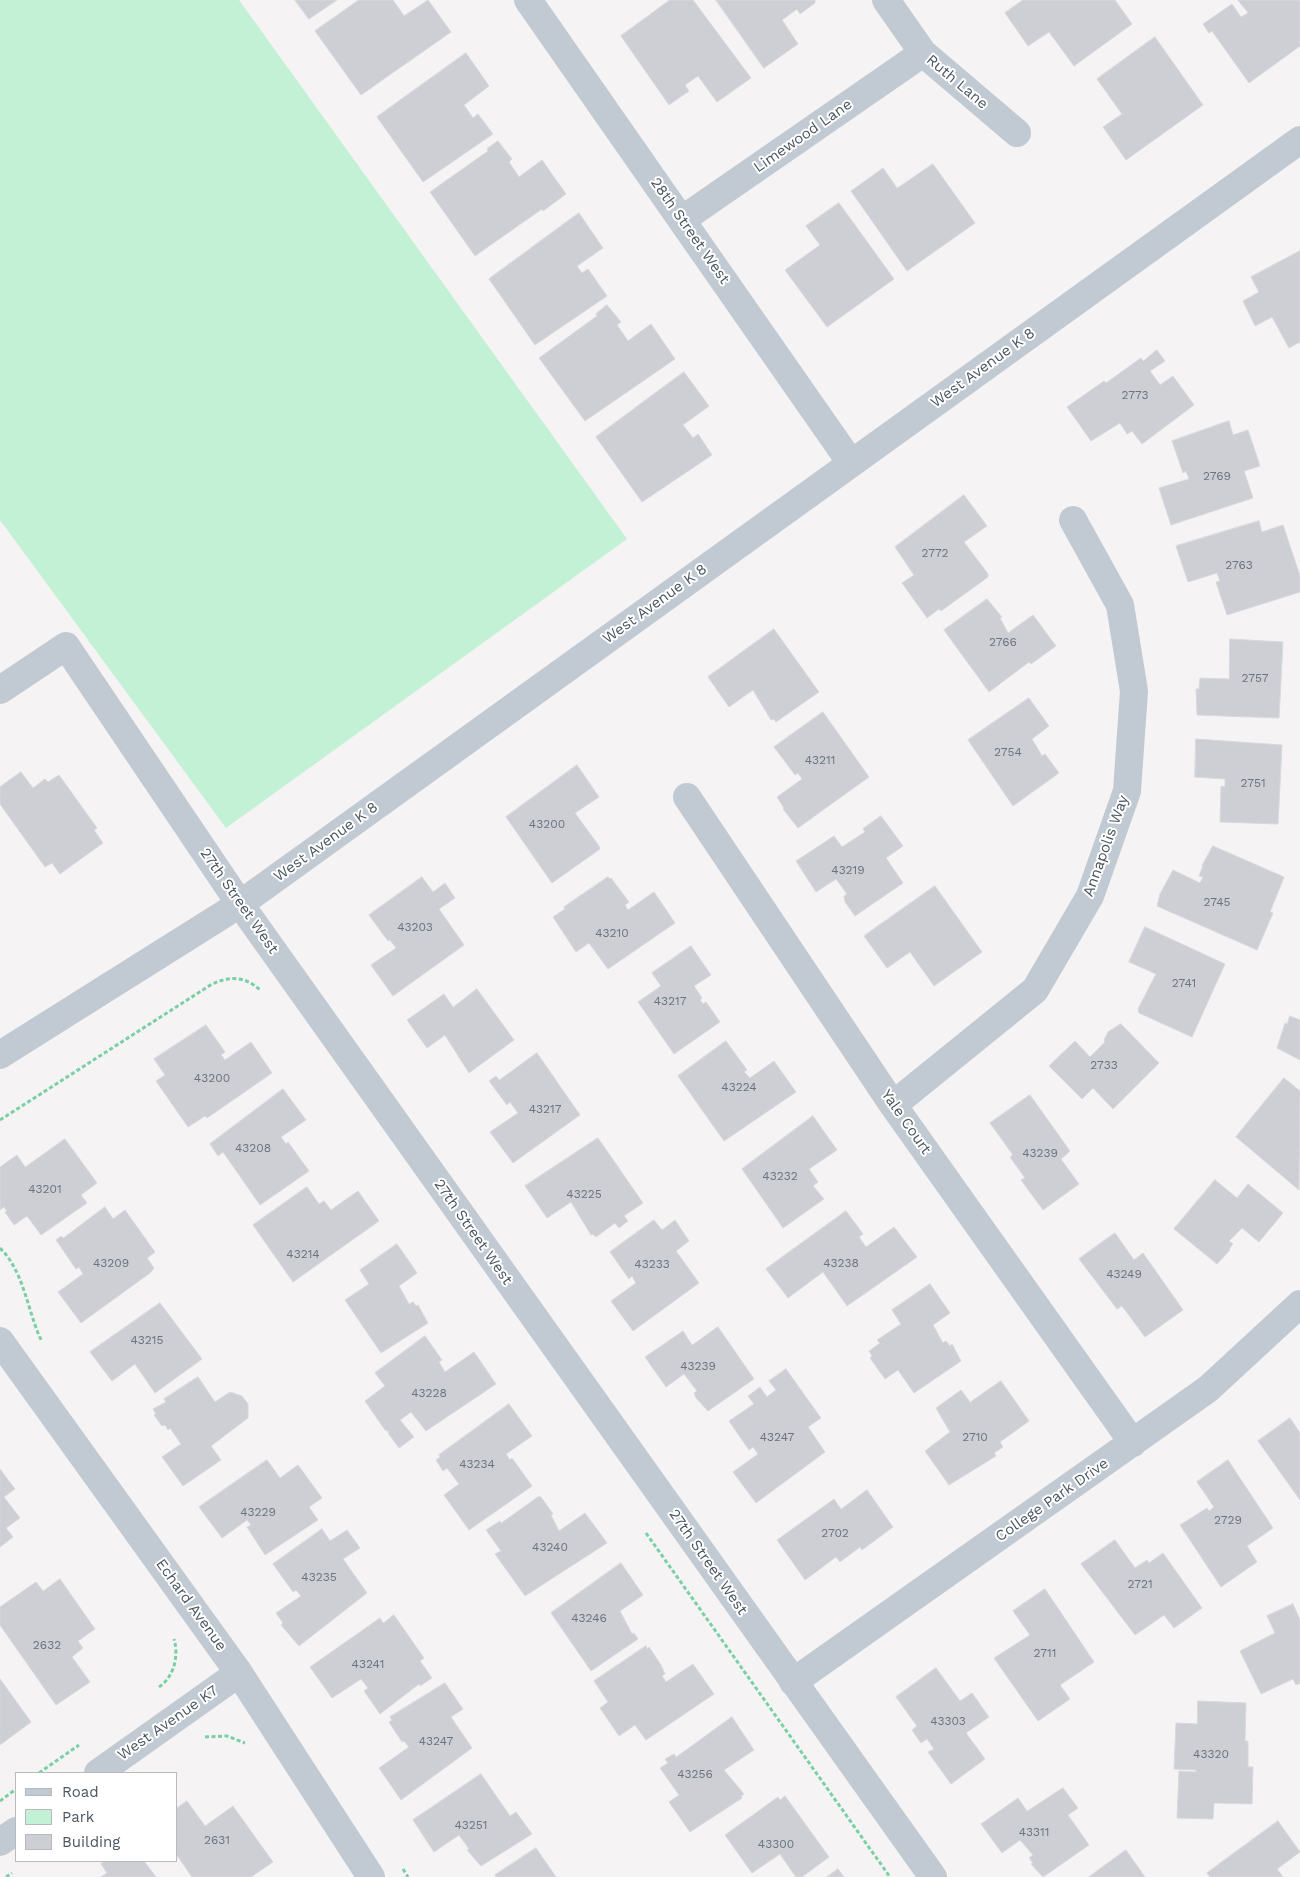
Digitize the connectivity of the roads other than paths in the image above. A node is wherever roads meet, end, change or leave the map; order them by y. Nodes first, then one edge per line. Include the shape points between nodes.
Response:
1 (528, 0) edge
2 (886, 0) edge
3 (923, 53) junction
4 (1017, 133) dead end
5 (1300, 140) edge
6 (683, 219) junction
7 (851, 463) junction
8 (1073, 520) dead end
9 (0, 690) edge
10 (687, 797) dead end
11 (240, 904) junction
12 (0, 1055) edge
13 (893, 1105) junction
14 (1300, 1304) edge
15 (0, 1341) edge
16 (1133, 1443) junction
17 (239, 1673) junction
18 (793, 1682) junction
19 (99, 1772) edge
20 (15, 1832) edge
21 (0, 1842) edge
22 (371, 1877) edge
23 (933, 1877) edge

1 - 6 street, 28th Street West
2 - 3 street, Ruth Lane
3 - 4 street, Ruth Lane
3 - 6 street, Limewood Lane
5 - 7 street, West Avenue K 8
6 - 7 street, 28th Street West
7 - 11 street, West Avenue K 8
8 - 13 street, Annapolis Way via 1120,605 1134,691 1127,791 1090,896 1035,990
9 - 11 street, 27th Street West via 66,646
10 - 13 street, Yale Court
11 - 12 street, West Avenue K 8
11 - 18 street, 27th Street West
13 - 16 street, Yale Court
14 - 16 street, College Park Drive via 1208,1389
15 - 17 street, Echard Avenue
16 - 18 street, College Park Drive
17 - 19 street, West Avenue K7
17 - 22 street, Echard Avenue
18 - 23 street, 27th Street West
20 - 21 street

